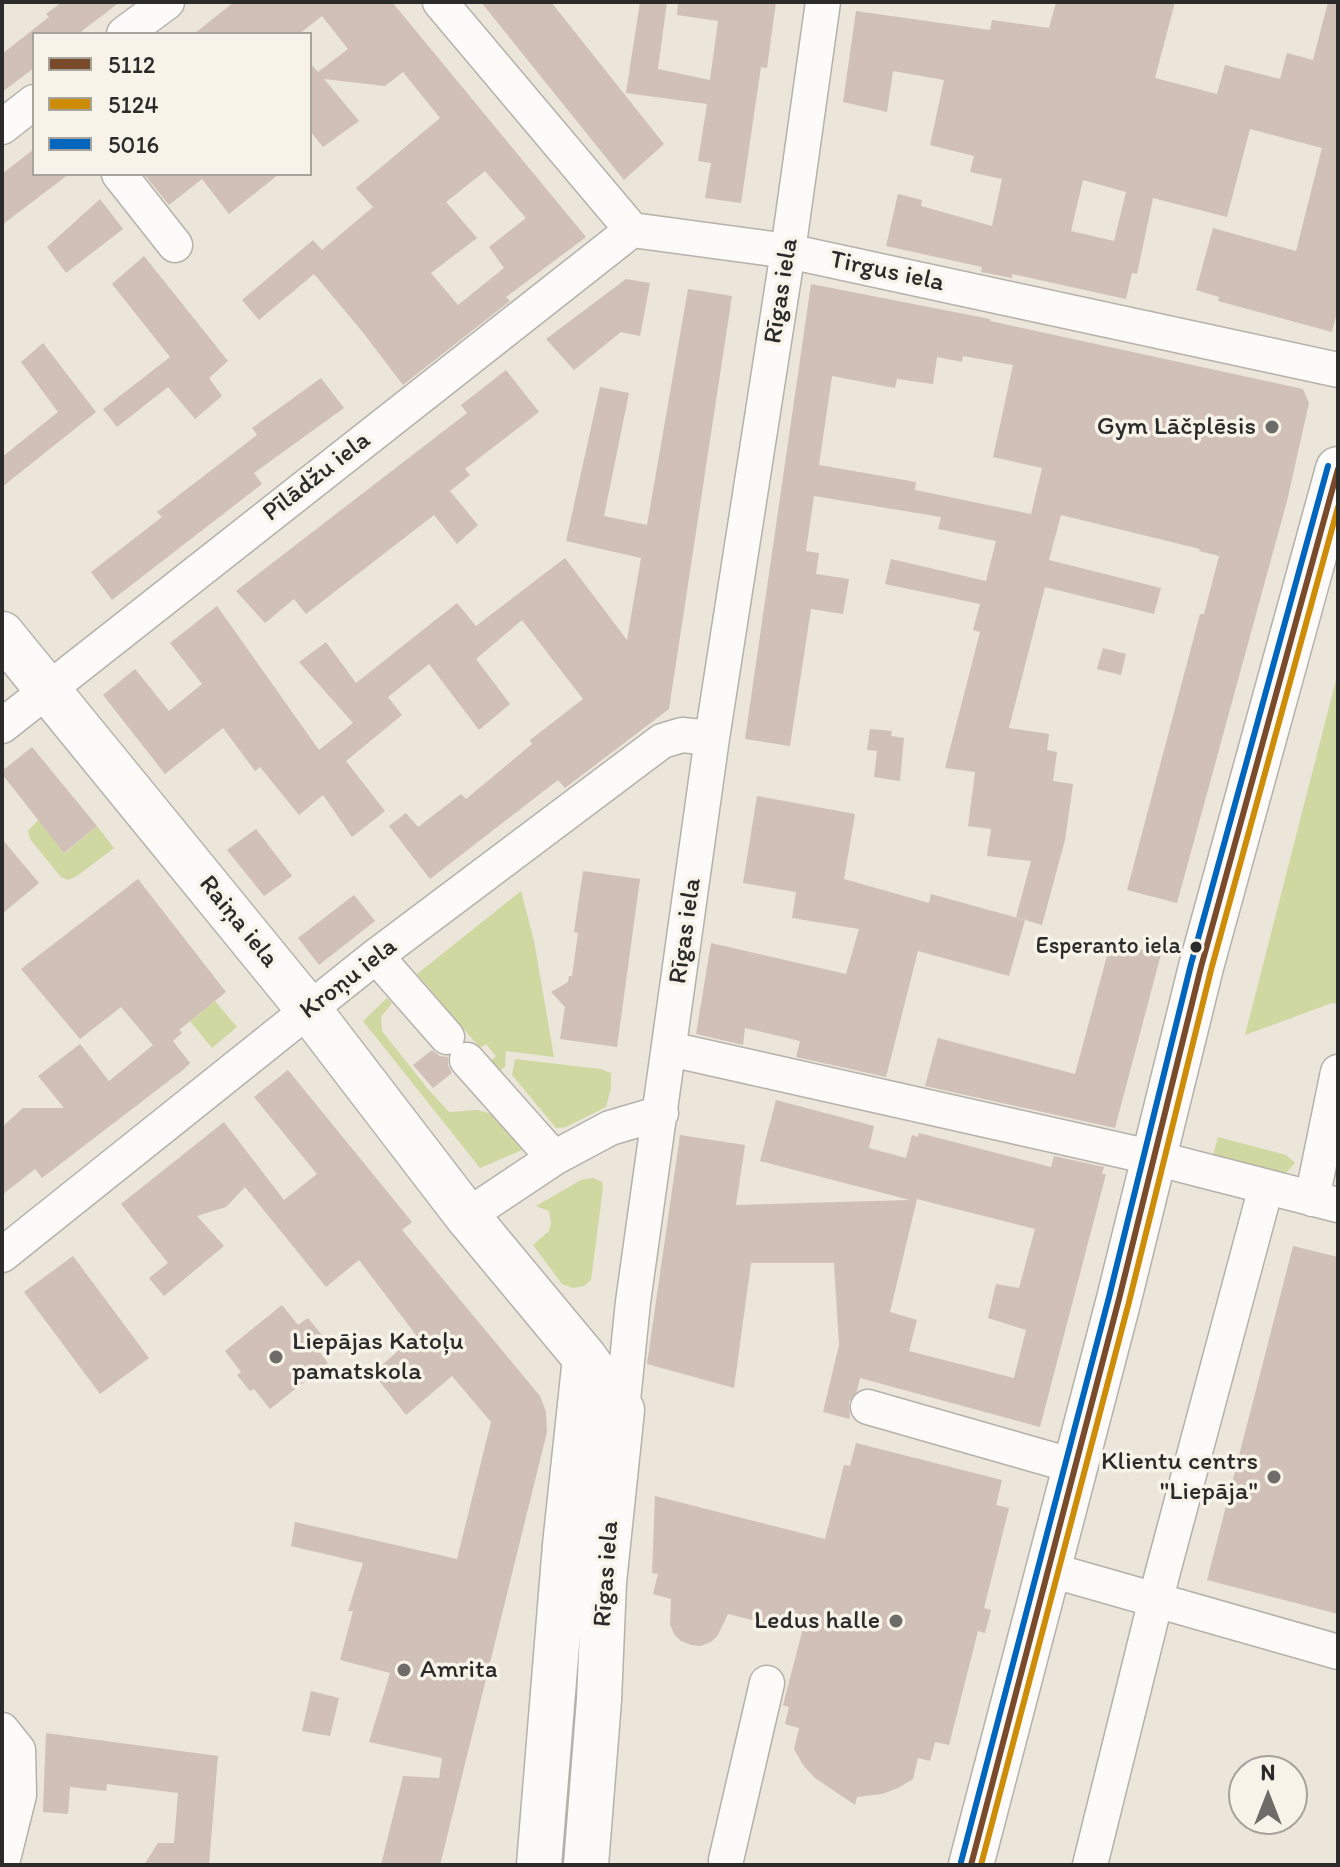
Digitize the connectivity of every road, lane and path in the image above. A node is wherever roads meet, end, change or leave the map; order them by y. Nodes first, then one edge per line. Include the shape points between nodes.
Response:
1 (167, 2) edge
2 (440, 2) edge
3 (823, 2) edge
4 (127, 32) edge
5 (32, 104) edge
6 (2, 127) edge
7 (121, 176) edge
8 (632, 230) junction
9 (175, 245) dead end
10 (788, 251) junction
11 (1338, 370) edge
12 (1338, 469) edge
13 (2, 634) edge
14 (47, 690) junction
15 (2, 726) edge
16 (712, 738) junction
17 (376, 956) junction
18 (309, 1010) junction
19 (670, 1049) junction
20 (1338, 1072) edge
21 (661, 1113) junction
22 (1332, 1130) edge
23 (554, 1158) junction
24 (1155, 1158) junction
25 (1266, 1187) junction
26 (1325, 1202) edge
27 (467, 1216) junction
28 (2, 1255) edge
29 (585, 1358) junction
30 (868, 1407) dead end
31 (622, 1410) junction
32 (1074, 1466) junction
33 (1047, 1569) junction
34 (1156, 1600) junction
35 (1338, 1652) edge
36 (767, 1683) dead end
37 (2, 1730) edge
38 (726, 1860) dead end
39 (2, 1863) edge
40 (539, 1865) edge
41 (586, 1865) edge
42 (971, 1865) edge
43 (1090, 1865) edge

1 - 4 street
2 - 8 street
3 - 10 street, Rīgas iela
5 - 6 street
7 - 9 street
8 - 10 street, Tirgus iela
8 - 14 street, Pīlādžu iela
10 - 11 street, Tirgus iela
10 - 16 street, Rīgas iela
12 - 24 main road via 1201,967
13 - 14 main road, Raiņa iela
14 - 15 street, Pīlādžu iela
14 - 18 main road, Raiņa iela
16 - 17 street, Kroņu iela via 682,735 662,741
16 - 19 street, Rīgas iela
17 - 18 street, Kroņu iela
17 - 23 street
18 - 27 main road, Raiņa iela
18 - 28 street, Kroņu iela
19 - 21 street, Rīgas iela
19 - 24 street
20 - 22 street
21 - 23 street via 610,1128
21 - 31 street, Rīgas iela
22 - 26 street
23 - 27 street
24 - 25 street
24 - 32 main road
25 - 26 street
25 - 34 street
27 - 29 main road, Raiņa iela
29 - 31 main road, Raiņa iela
29 - 40 main road, Rīgas iela
30 - 32 street
31 - 41 main road, Rīgas iela via 604,1582
32 - 33 main road
33 - 34 street
33 - 42 main road
34 - 35 street
34 - 43 street
36 - 38 street
37 - 39 street via 18,1750 19,1795

